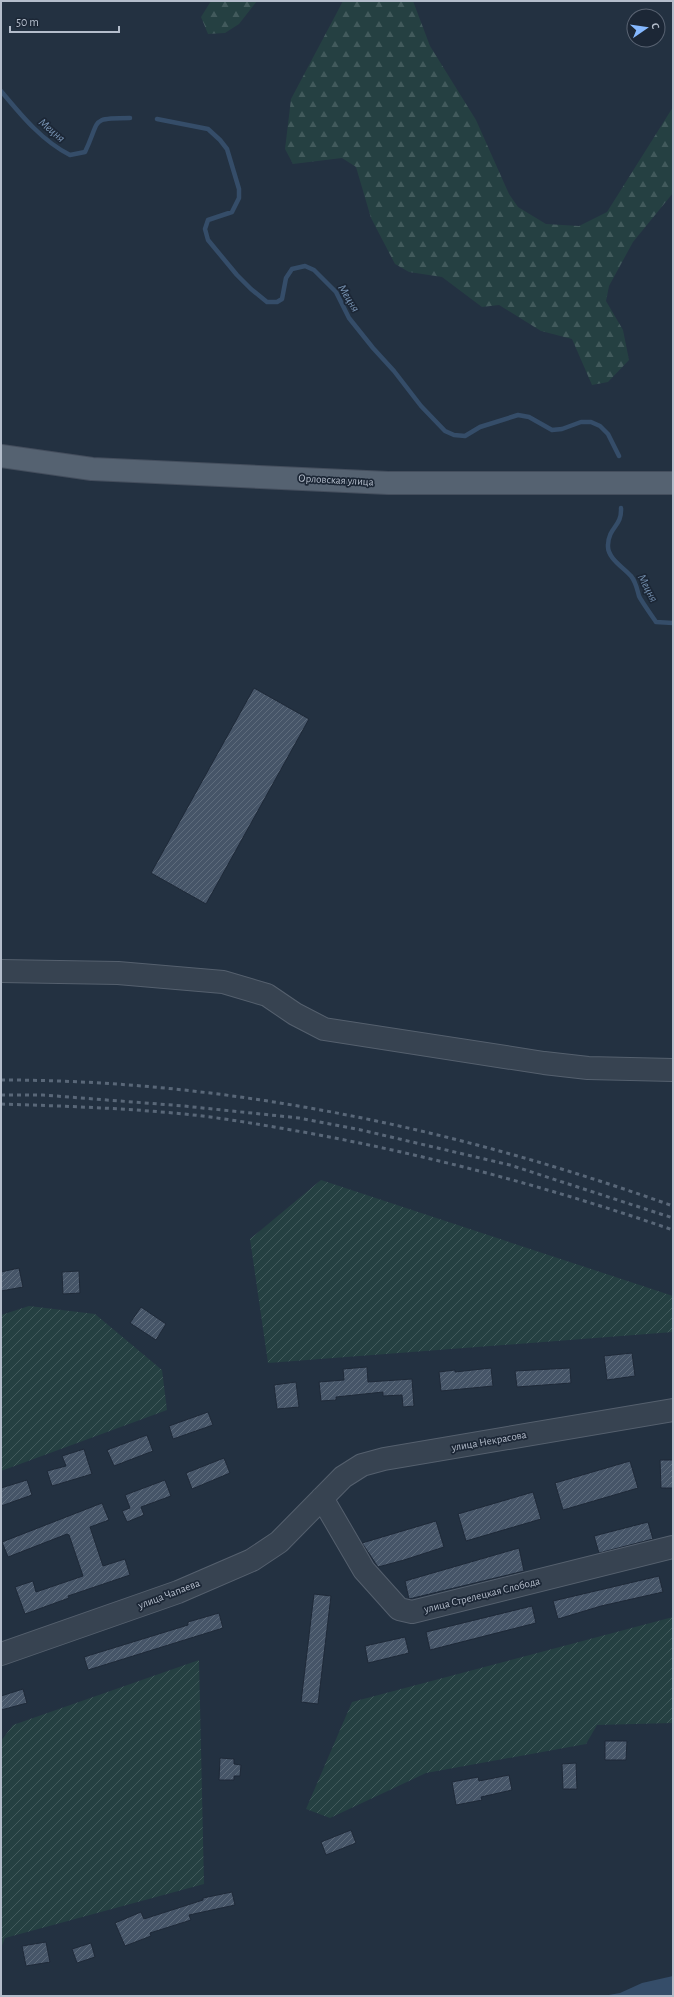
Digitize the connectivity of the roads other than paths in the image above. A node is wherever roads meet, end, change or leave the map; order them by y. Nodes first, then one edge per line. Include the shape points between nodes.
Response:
1 (1, 456) edge
2 (673, 483) edge
3 (1, 970) edge
4 (673, 1070) edge
5 (673, 1410) edge
6 (321, 1500) junction
7 (673, 1547) edge
8 (1, 1654) edge

1 - 2 main road, Орловская улица via 92,469 388,483
3 - 4 street via 118,974 222,982 267,995 324,1029 544,1063 588,1068
5 - 6 street, улица Некрасова via 384,1459 362,1465 343,1477
6 - 7 street, улица Стрелецкая Слобода via 364,1570 399,1609 412,1612
6 - 8 street, улица Чапаева via 280,1542 252,1560 178,1592

